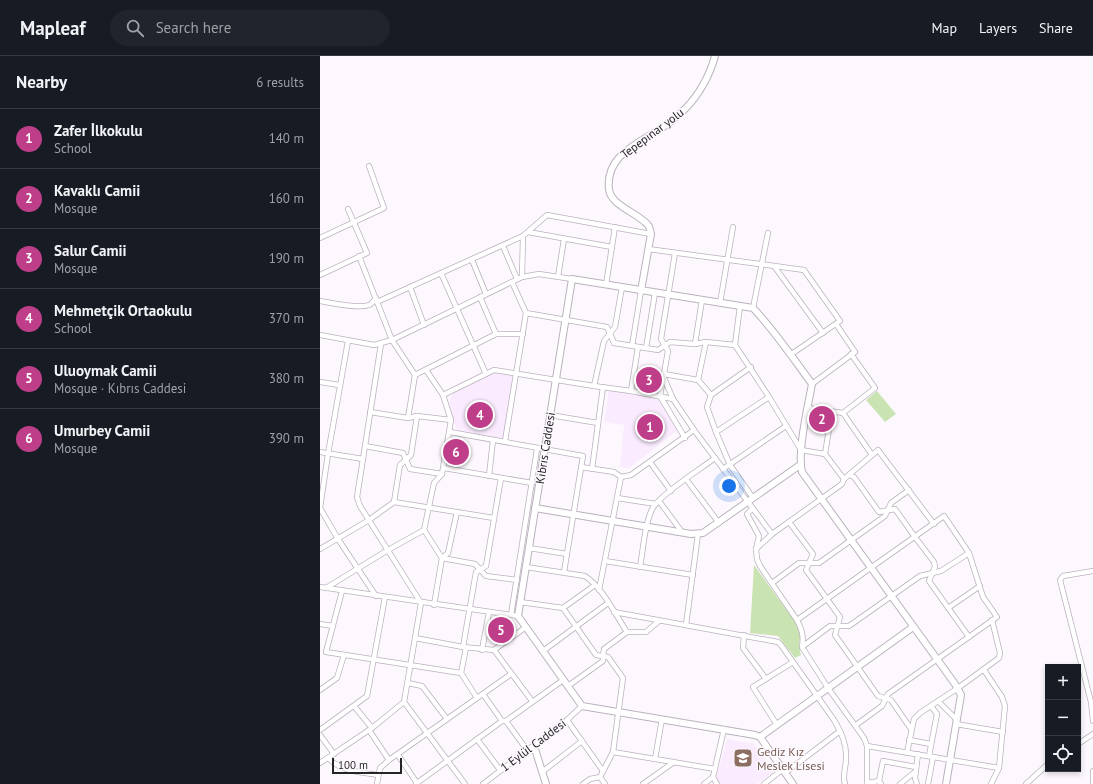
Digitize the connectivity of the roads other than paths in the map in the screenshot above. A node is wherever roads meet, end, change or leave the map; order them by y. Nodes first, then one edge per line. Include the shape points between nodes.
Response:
1 (715, 56) edge
2 (369, 166) dead end
3 (348, 209) dead end
4 (353, 223) junction
5 (616, 227) junction
6 (733, 227) dead end
7 (528, 232) junction
8 (768, 233) dead end
9 (651, 234) junction
10 (523, 236) junction
11 (320, 238) edge
12 (564, 239) junction
13 (503, 246) junction
14 (612, 248) junction
15 (648, 249) junction
16 (675, 253) junction
17 (360, 256) junction
18 (472, 260) junction
19 (728, 260) junction
20 (762, 265) junction
21 (774, 266) junction
22 (441, 273) junction
23 (320, 275) edge
24 (558, 277) junction
25 (520, 278) junction
26 (572, 279) junction
27 (512, 282) junction
28 (606, 285) junction
29 (410, 287) junction
30 (622, 287) junction
31 (641, 291) junction
32 (655, 293) junction
33 (486, 294) junction
34 (668, 295) junction
35 (480, 297) junction
36 (377, 300) junction
37 (702, 300) junction
38 (320, 301) edge
39 (720, 303) junction
40 (740, 306) junction
41 (753, 308) junction
42 (457, 309) junction
43 (526, 313) junction
44 (566, 320) junction
45 (424, 324) junction
46 (836, 324) junction
47 (823, 333) junction
48 (496, 334) junction
49 (523, 334) junction
50 (610, 334) junction
51 (320, 335) edge
52 (392, 340) junction
53 (348, 341) junction
54 (706, 342) junction
55 (381, 344) junction
56 (695, 344) junction
57 (735, 345) junction
58 (474, 346) junction
59 (632, 346) junction
60 (664, 346) junction
61 (638, 347) junction
62 (646, 348) junction
63 (790, 354) junction
64 (851, 354) junction
65 (751, 368) junction
66 (426, 370) junction
67 (516, 373) junction
68 (486, 374) junction
69 (415, 375) junction
70 (664, 376) junction
71 (556, 380) junction
72 (698, 380) junction
73 (320, 382) edge
74 (339, 384) junction
75 (812, 384) junction
76 (594, 386) junction
77 (603, 387) junction
78 (631, 391) junction
79 (443, 395) junction
80 (711, 395) junction
81 (660, 396) junction
82 (770, 397) junction
83 (673, 399) junction
84 (808, 408) junction
85 (370, 412) junction
86 (843, 413) junction
87 (417, 416) junction
88 (550, 416) junction
89 (408, 418) junction
90 (451, 420) junction
91 (598, 423) junction
92 (786, 426) junction
93 (694, 430) junction
94 (829, 430) dead end
95 (450, 432) junction
96 (716, 432) junction
97 (685, 438) junction
98 (493, 440) junction
99 (505, 441) junction
100 (365, 446) junction
101 (537, 449) junction
102 (545, 450) junction
103 (801, 450) junction
104 (320, 452) edge
105 (328, 454) junction
106 (825, 454) junction
107 (872, 455) junction
108 (714, 458) junction
109 (363, 459) junction
110 (406, 460) junction
111 (650, 462) junction
112 (730, 465) junction
113 (800, 465) junction
114 (444, 468) junction
115 (581, 468) junction
116 (592, 469) junction
117 (722, 469) junction
118 (442, 474) junction
119 (849, 475) junction
120 (489, 476) junction
121 (501, 478) junction
122 (621, 478) junction
123 (844, 479) junction
124 (686, 480) junction
125 (532, 483) junction
126 (321, 487) edge
127 (909, 490) junction
128 (671, 491) junction
129 (617, 498) junction
130 (752, 498) junction
131 (822, 499) junction
132 (394, 502) junction
133 (747, 502) junction
134 (657, 503) junction
135 (320, 508) edge
136 (429, 508) junction
137 (535, 508) junction
138 (752, 509) junction
139 (888, 510) junction
140 (457, 512) junction
141 (574, 515) junction
142 (494, 518) junction
143 (369, 520) junction
144 (612, 521) junction
145 (789, 522) junction
146 (719, 523) junction
147 (934, 524) junction
148 (647, 526) junction
149 (424, 530) junction
150 (682, 532) junction
151 (698, 534) junction
152 (772, 534) junction
153 (915, 537) junction
154 (338, 539) junction
155 (852, 541) junction
156 (529, 548) junction
157 (320, 549) edge
158 (756, 549) junction
159 (388, 550) junction
160 (969, 553) junction
161 (567, 554) junction
162 (442, 558) junction
163 (605, 561) junction
164 (809, 563) junction
165 (526, 567) junction
166 (640, 567) junction
167 (871, 568) junction
168 (358, 569) junction
169 (481, 569) junction
170 (1093, 571) edge
171 (564, 572) junction
172 (932, 573) junction
173 (693, 574) junction
174 (517, 580) junction
175 (772, 583) junction
176 (595, 585) junction
177 (980, 586) junction
178 (320, 587) edge
179 (326, 588) junction
180 (599, 590) junction
181 (342, 591) junction
182 (376, 596) junction
183 (385, 597) junction
184 (892, 597) junction
185 (827, 599) junction
186 (520, 602) junction
187 (421, 603) junction
188 (608, 603) junction
189 (434, 604) junction
190 (563, 608) junction
191 (948, 608) junction
192 (469, 609) junction
193 (489, 612) junction
194 (614, 612) junction
195 (515, 616) junction
196 (797, 620) junction
197 (992, 620) junction
198 (659, 621) junction
199 (320, 624) edge
200 (686, 625) junction
201 (333, 626) junction
202 (576, 626) junction
203 (837, 626) junction
204 (526, 627) junction
205 (913, 627) junction
206 (627, 632) junction
207 (744, 635) junction
208 (969, 637) junction
209 (415, 638) junction
210 (464, 647) junction
211 (802, 647) junction
212 (482, 650) junction
213 (494, 650) junction
214 (543, 651) junction
215 (344, 655) junction
216 (602, 656) junction
217 (937, 659) junction
218 (374, 660) junction
219 (793, 662) junction
220 (410, 666) junction
221 (858, 666) junction
222 (984, 670) junction
223 (462, 673) junction
224 (511, 674) junction
225 (766, 679) junction
226 (563, 680) junction
227 (408, 683) junction
228 (568, 686) junction
229 (828, 688) junction
230 (958, 688) junction
231 (320, 690) edge
232 (483, 694) junction
233 (817, 696) junction
234 (478, 698) junction
235 (885, 698) junction
236 (532, 701) junction
237 (938, 701) junction
238 (404, 702) junction
239 (354, 706) junction
240 (582, 706) junction
241 (931, 706) junction
242 (618, 712) junction
243 (448, 719) junction
244 (662, 719) junction
245 (567, 720) junction
246 (504, 721) junction
247 (1093, 721) edge
248 (956, 722) junction
249 (777, 725) junction
250 (856, 725) junction
251 (370, 729) junction
252 (724, 729) junction
253 (911, 729) junction
254 (320, 730) edge
255 (840, 731) junction
256 (1003, 732) junction
257 (428, 733) junction
258 (1093, 734) edge
259 (320, 735) edge
260 (760, 737) junction
261 (477, 739) junction
262 (909, 740) junction
263 (582, 741) junction
264 (1081, 742) edge
265 (931, 744) junction
266 (534, 746) junction
267 (867, 746) junction
268 (527, 750) junction
269 (613, 752) junction
270 (907, 753) junction
271 (334, 754) junction
272 (918, 754) junction
273 (398, 755) junction
274 (931, 757) junction
275 (328, 758) junction
276 (655, 759) junction
277 (389, 760) junction
278 (448, 760) junction
279 (950, 760) junction
280 (674, 762) junction
281 (320, 763) edge
282 (916, 767) junction
283 (1045, 767) edge
284 (999, 768) junction
285 (715, 769) junction
286 (500, 770) junction
287 (784, 771) junction
288 (1093, 771) edge
289 (542, 772) junction
290 (603, 772) junction
291 (915, 772) junction
292 (378, 775) junction
293 (600, 777) junction
294 (712, 778) junction
295 (880, 782) edge
296 (867, 783) edge
297 (377, 784) edge
298 (416, 784) edge
299 (465, 784) edge
300 (484, 784) edge
301 (546, 784) edge
302 (583, 784) edge
303 (605, 784) edge
304 (643, 784) edge
305 (704, 784) edge
306 (717, 784) edge
307 (764, 784) edge
308 (793, 784) edge
309 (845, 784) edge
310 (900, 784) edge
311 (917, 784) edge
312 (928, 784) edge
313 (946, 784) edge
314 (991, 784) edge
315 (1026, 784) edge
316 (1093, 784) edge

1 - 9 street, Tepepınar yolu via 702,86 686,108 666,125 627,149 614,164 609,176 608,190 613,199 649,225
2 - 4 street via 384,208
3 - 4 street
4 - 11 street
4 - 17 street via 367,253
5 - 7 street via 547,215
5 - 9 street
5 - 14 street
6 - 19 street
7 - 10 street
7 - 12 street
8 - 20 street
9 - 15 street
10 - 13 street
10 - 25 street
12 - 14 street
12 - 24 street
13 - 18 street
13 - 25 street
14 - 28 street
15 - 16 street
15 - 31 street
16 - 19 street
16 - 34 street
17 - 23 street
17 - 36 street
18 - 22 street
18 - 33 street
19 - 20 street
19 - 39 street
20 - 21 street
20 - 41 street
21 - 46 street via 804,270 840,321
21 - 47 street
22 - 29 street
22 - 42 street
24 - 25 street via 539,274
24 - 26 street
25 - 27 street
26 - 28 street
26 - 44 street, Kıbrıs Caddesi
27 - 33 street
27 - 43 street
28 - 30 street
29 - 36 street
29 - 45 street
30 - 31 street
30 - 50 street via 615,327
31 - 32 street
31 - 59 street
32 - 34 street
32 - 62 street
33 - 35 street
34 - 37 street
34 - 60 street via 661,339
35 - 42 street
35 - 48 street
36 - 38 street via 364,305
36 - 52 street
37 - 39 street
37 - 56 street
39 - 40 street
40 - 41 street
40 - 57 street
41 - 63 street
42 - 45 street
42 - 58 street
43 - 44 street
43 - 49 street
44 - 50 street via 607,327
44 - 71 street, Kıbrıs Caddesi
45 - 52 street
46 - 47 street
46 - 64 street via 855,352
47 - 63 street
48 - 49 street
48 - 58 street
49 - 67 street
50 - 59 street via 614,343
50 - 76 street via 604,341
51 - 53 street
52 - 55 street
52 - 69 street
53 - 55 street
53 - 74 street
54 - 56 street
54 - 57 street
54 - 72 street
55 - 85 street
56 - 60 street via 670,342
57 - 65 street
58 - 66 street
58 - 68 street
59 - 61 street
60 - 62 street via 658,350
60 - 70 street via 668,351
61 - 62 street
61 - 78 street
63 - 75 street
64 - 75 street
64 - 86 street via 875,388
65 - 80 street
65 - 82 street
66 - 69 street
66 - 79 street
67 - 68 street via 494,370
67 - 71 street
67 - 99 street
68 - 79 street
69 - 89 street
70 - 72 street
70 - 81 street
70 - 83 street
71 - 76 street
71 - 88 street, Kıbrıs Caddesi
72 - 80 street
73 - 74 street
74 - 105 street
75 - 84 street
76 - 77 street
77 - 78 street
77 - 91 street
78 - 81 street
79 - 90 street
80 - 96 street via 707,407
81 - 83 street
81 - 97 street
82 - 92 street
82 - 96 street
83 - 93 street
84 - 86 street
84 - 103 street
85 - 89 street
85 - 100 street
86 - 107 street
87 - 89 street
87 - 90 street
87 - 110 street via 411,455
88 - 91 street
88 - 102 street, Kıbrıs Caddesi
90 - 95 street
91 - 116 street
92 - 103 street
92 - 112 street
93 - 97 street
93 - 108 street
94 - 106 street
95 - 98 street
95 - 114 street
96 - 112 street
97 - 111 street
98 - 99 street
98 - 120 street
99 - 101 street
100 - 109 street
100 - 110 street via 403,453
101 - 102 street
101 - 125 street
102 - 115 street via 583,456
102 - 137 street, Kıbrıs Caddesi
103 - 106 street
103 - 113 street
104 - 105 street
105 - 109 street
105 - 126 street
106 - 123 street
107 - 119 street
107 - 127 street via 878,450
108 - 117 street
108 - 124 street
109 - 143 street via 357,497
110 - 118 street via 410,469
110 - 132 street via 400,465
111 - 122 street via 631,475
111 - 128 street
112 - 117 street
112 - 130 street
113 - 130 street
113 - 131 street via 802,472
114 - 118 street
114 - 120 street
115 - 116 street
115 - 141 street
116 - 122 street via 614,472
117 - 133 street
118 - 136 street via 434,483
119 - 123 street
119 - 139 street via 854,477 879,512
120 - 121 street
121 - 125 street
121 - 142 street
122 - 129 street
123 - 131 street via 842,484
124 - 128 street
124 - 146 street
125 - 174 street
126 - 135 street
127 - 139 street via 891,503
127 - 147 street
128 - 134 street
129 - 134 street
129 - 144 street
130 - 133 street
131 - 145 street
131 - 155 street
132 - 136 street
132 - 143 street
133 - 138 street
133 - 146 street
134 - 148 street
134 - 150 street
135 - 154 street
136 - 140 street
136 - 149 street
137 - 141 street
137 - 156 street, Kıbrıs Caddesi
138 - 152 street
138 - 158 street via 747,514 758,536
139 - 153 street via 895,509
139 - 155 street via 885,516
140 - 142 street
140 - 162 street via 448,553
141 - 144 street
141 - 161 street
142 - 169 street via 486,566
143 - 154 street
143 - 159 street
144 - 148 street
144 - 163 street
145 - 152 street
145 - 164 street via 813,554
146 - 151 street
147 - 153 street
147 - 160 street via 944,516
148 - 150 street
148 - 166 street
149 - 159 street
149 - 162 street
150 - 151 street
151 - 173 street
152 - 158 street
153 - 167 street
153 - 172 street via 934,562 935,568
154 - 157 street
154 - 168 street
155 - 164 street via 818,563
155 - 167 street
156 - 161 street
156 - 165 street, Kıbrıs Caddesi
158 - 175 street via 760,566
159 - 168 street
159 - 187 street
160 - 172 street via 941,571
160 - 177 street
161 - 171 street
162 - 169 street via 475,564
162 - 189 street
163 - 166 street
163 - 180 street
164 - 175 street via 799,563
164 - 185 street via 806,570
165 - 171 street
165 - 186 street, Kıbrıs Caddesi
166 - 173 street
167 - 184 street
167 - 185 street
168 - 179 street
168 - 182 street
169 - 174 street via 486,576
169 - 192 street via 476,572
170 - 247 street via 1063,576 1060,580 1091,702
171 - 176 street via 585,576
172 - 184 street via 920,576
172 - 191 street via 929,581
173 - 200 street
174 - 195 street
175 - 196 street
176 - 180 street
176 - 190 street
177 - 191 street
177 - 197 street via 983,597 997,617
178 - 179 street
179 - 181 street
180 - 188 street
181 - 182 street
181 - 201 street
182 - 183 street
183 - 187 street
183 - 218 street
184 - 203 street via 848,626
184 - 205 street
185 - 196 street
185 - 203 street via 840,616
186 - 190 street
186 - 195 street, Kıbrıs Caddesi
187 - 189 street
187 - 209 street
188 - 194 street
188 - 202 street
189 - 192 street
190 - 202 street
191 - 208 street
192 - 193 street
192 - 210 street
193 - 195 street
193 - 212 street
194 - 198 street
194 - 206 street
195 - 204 street
196 - 211 street via 802,629
197 - 208 street
197 - 222 street via 1000,653 999,658
198 - 200 street
198 - 206 street via 646,632
199 - 201 street
200 - 207 street
201 - 215 street via 326,652
202 - 214 street
202 - 216 street via 596,655
203 - 211 street via 830,626
203 - 221 street via 835,635
204 - 213 street
204 - 214 street
205 - 217 street
205 - 221 street
206 - 216 street via 604,649
207 - 219 street via 778,642
207 - 225 street via 743,648
208 - 217 street
209 - 210 street
209 - 220 street
210 - 212 street
210 - 223 street
211 - 229 street
212 - 213 street
213 - 224 street
214 - 226 street
215 - 218 street
215 - 231 street via 337,678
216 - 228 street via 603,662
216 - 242 street via 608,657 623,678
217 - 230 street
217 - 235 street
218 - 220 street
218 - 239 street via 367,696
219 - 225 street
219 - 233 street
220 - 223 street
220 - 227 street
221 - 229 street
221 - 235 street via 878,696
222 - 230 street
222 - 256 street via 1006,706
223 - 234 street
224 - 232 street
224 - 236 street
225 - 249 street via 753,687
226 - 228 street
226 - 236 street
227 - 238 street
227 - 243 street via 422,686
228 - 240 street
229 - 233 street
229 - 250 street
230 - 237 street
230 - 248 street via 961,695
232 - 234 street
232 - 246 street
233 - 249 street
233 - 255 street
234 - 243 street
235 - 250 street via 882,706
235 - 253 street via 891,700
236 - 246 street
237 - 241 street
237 - 248 street
238 - 251 street
238 - 257 street
239 - 251 street
239 - 254 street
240 - 242 street
240 - 245 street, 1 Eylül Caddesi
241 - 253 street via 914,719
241 - 265 street via 938,714
242 - 244 street
242 - 269 street
243 - 257 street
244 - 252 street
244 - 276 street
245 - 263 street
245 - 266 street, 1 Eylül Caddesi
246 - 261 street
246 - 268 street
248 - 256 street
248 - 279 street
249 - 260 street
250 - 267 street
251 - 271 street
251 - 277 street
252 - 260 street
252 - 285 street
253 - 262 street
255 - 287 street
255 - 309 street via 846,748 843,780
256 - 284 street
257 - 273 street
257 - 278 street
258 - 264 street
259 - 271 street
260 - 287 street
261 - 278 street
261 - 286 street
262 - 265 street
262 - 270 street
263 - 289 street
263 - 290 street
265 - 274 street
266 - 268 street, 1 Eylül Caddesi
266 - 289 street
267 - 270 street
267 - 296 street
268 - 286 street, 1 Eylül Caddesi
269 - 276 street
269 - 290 street
270 - 272 street
271 - 275 street
272 - 274 street
272 - 282 street
273 - 277 street
273 - 298 street
274 - 279 street
274 - 312 street
275 - 281 street
275 - 292 street via 334,764 350,771
276 - 280 street
277 - 292 street via 380,768
278 - 298 street
278 - 299 street
279 - 284 street
279 - 313 street
280 - 285 street
280 - 304 street
282 - 291 street
282 - 295 street via 883,761
283 - 315 street
284 - 314 street
285 - 294 street
286 - 300 street, 1 Eylül Caddesi
287 - 307 street
287 - 308 street
288 - 316 street
289 - 301 street
290 - 293 street
291 - 310 street
291 - 311 street
292 - 297 street
293 - 302 street
293 - 303 street
294 - 305 street
294 - 306 street
295 - 296 street

